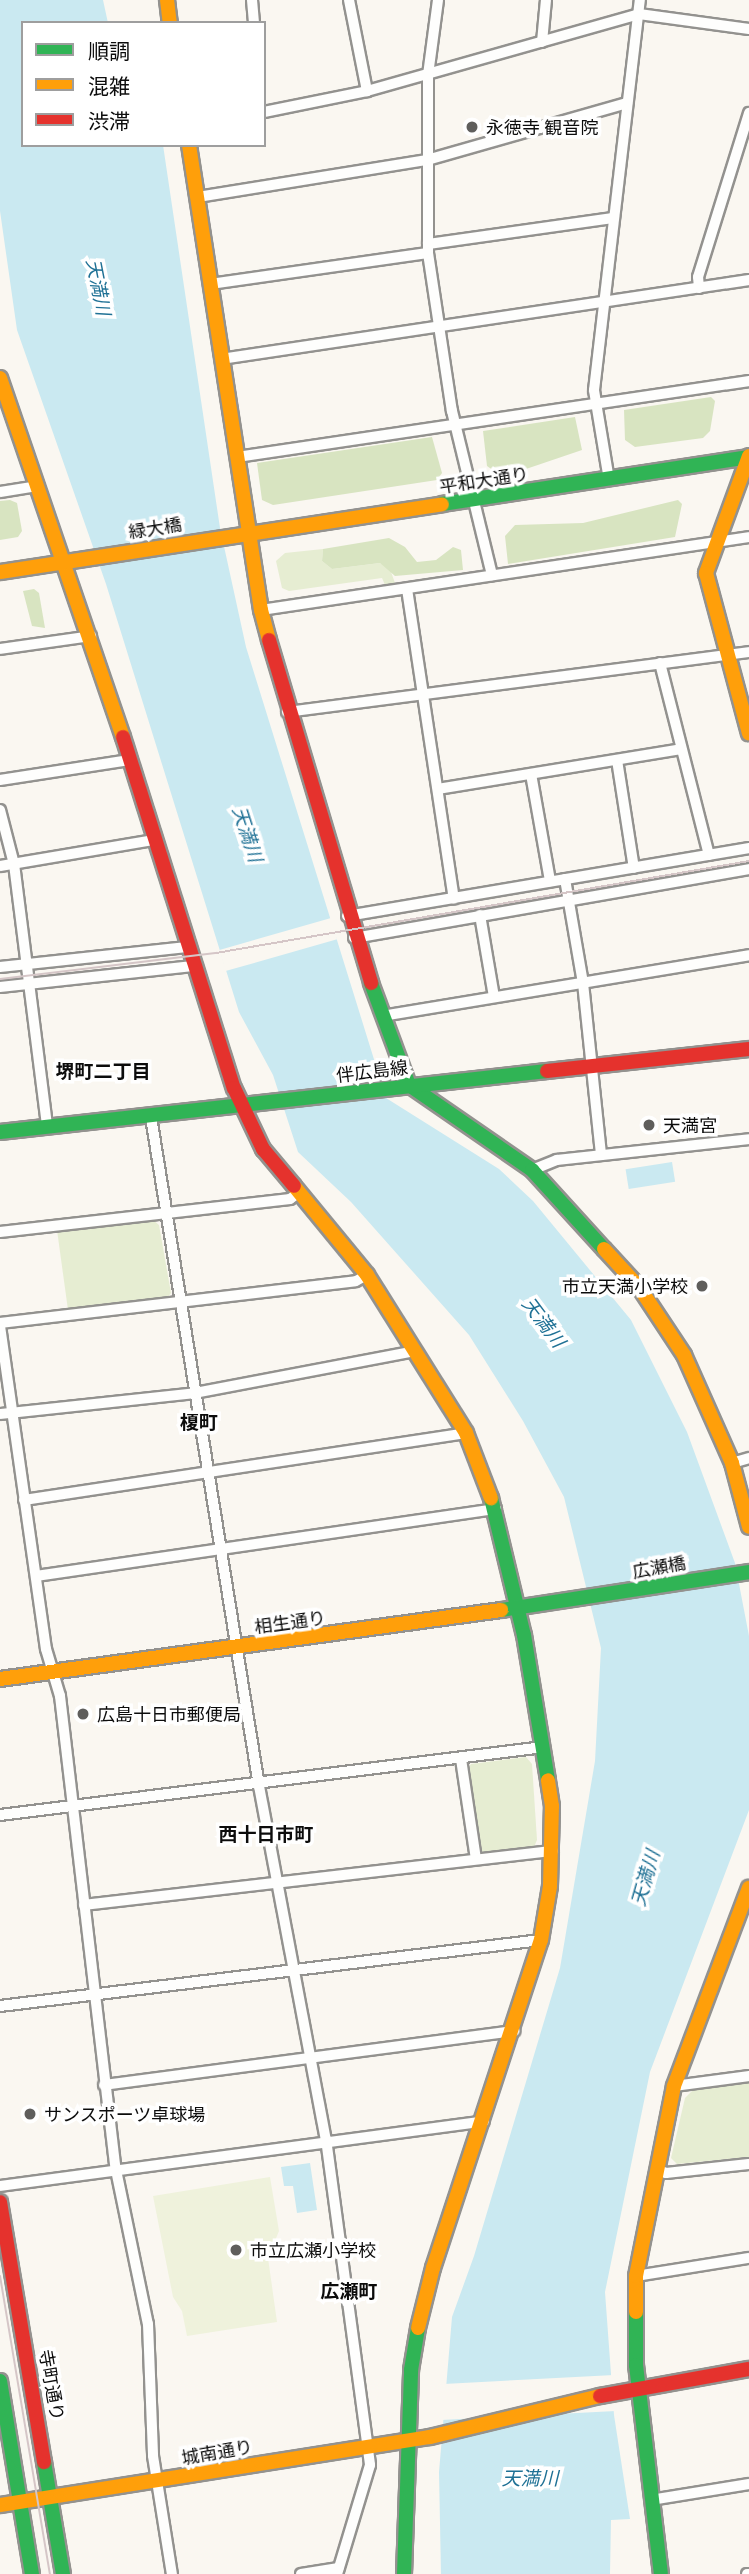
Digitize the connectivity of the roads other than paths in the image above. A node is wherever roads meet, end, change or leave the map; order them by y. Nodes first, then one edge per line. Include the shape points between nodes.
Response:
1 (167, 0) edge
2 (252, 0) edge
3 (349, 0) edge
4 (438, 0) edge
5 (546, 0) edge
6 (640, 0) edge
7 (639, 14) junction
8 (170, 21) edge
9 (254, 21) edge
10 (749, 29) edge
11 (542, 42) junction
12 (428, 75) junction
13 (367, 91) junction
14 (627, 103) junction
15 (266, 112) edge
16 (749, 114) edge
17 (189, 147) edge
18 (427, 160) junction
19 (198, 197) junction
20 (613, 218) junction
21 (428, 248) junction
22 (749, 281) edge
23 (210, 284) junction
24 (699, 288) junction
25 (604, 302) junction
26 (440, 327) junction
27 (221, 359) junction
28 (0, 378) edge
29 (749, 381) edge
30 (596, 404) junction
31 (455, 425) junction
32 (237, 457) junction
33 (749, 457) edge
34 (609, 480) junction
35 (37, 486) junction
36 (0, 492) edge
37 (474, 502) junction
38 (247, 534) junction
39 (224, 537) joint
40 (749, 537) edge
41 (715, 542) junction
42 (65, 562) junction
43 (0, 572) edge
44 (492, 575) junction
45 (407, 589) junction
46 (261, 610) junction
47 (91, 636) junction
48 (0, 649) edge
49 (749, 652) edge
50 (729, 655) junction
51 (660, 663) junction
52 (425, 692) junction
53 (287, 712) junction
54 (749, 733) edge
55 (681, 749) junction
56 (129, 760) junction
57 (617, 760) junction
58 (531, 774) junction
59 (0, 780) edge
60 (438, 789) junction
61 (0, 810) edge
62 (154, 840) junction
63 (749, 848) edge
64 (709, 855) junction
65 (14, 864) junction
66 (0, 866) edge
67 (634, 867) junction
68 (749, 869) edge
69 (565, 879) junction
70 (550, 881) junction
71 (454, 898) junction
72 (568, 899) junction
73 (480, 915) junction
74 (348, 916) junction
75 (354, 938) junction
76 (187, 947) junction
77 (749, 955) edge
78 (28, 964) junction
79 (193, 966) junction
80 (0, 967) edge
81 (583, 983) junction
82 (30, 985) junction
83 (0, 987) edge
84 (494, 997) junction
85 (382, 1016) junction
86 (749, 1049) edge
87 (592, 1066) junction
88 (409, 1085) junction
89 (243, 1107) junction
90 (151, 1117) junction
91 (47, 1127) junction
92 (0, 1132) edge
93 (749, 1139) edge
94 (601, 1154) junction
95 (532, 1170) junction
96 (298, 1194) junction
97 (166, 1213) junction
98 (0, 1232) edge
99 (367, 1275) junction
100 (181, 1302) junction
101 (0, 1325) edge
102 (415, 1351) junction
103 (195, 1393) junction
104 (12, 1412) junction
105 (0, 1414) edge
106 (466, 1433) junction
107 (749, 1458) edge
108 (732, 1463) junction
109 (211, 1474) junction
110 (24, 1500) junction
111 (496, 1509) junction
112 (749, 1527) edge
113 (224, 1550) junction
114 (744, 1573) edge
115 (36, 1576) junction
116 (585, 1599) joint
117 (519, 1609) junction
118 (240, 1649) junction
119 (53, 1672) junction
120 (0, 1679) edge
121 (544, 1747) junction
122 (461, 1759) junction
123 (259, 1786) junction
124 (74, 1806) junction
125 (0, 1815) edge
126 (553, 1851) junction
127 (476, 1859) junction
128 (276, 1882) junction
129 (749, 1888) edge
130 (84, 1905) junction
131 (541, 1940) junction
132 (293, 1970) junction
133 (93, 1994) junction
134 (0, 2006) edge
135 (514, 2031) junction
136 (309, 2055) junction
137 (749, 2076) edge
138 (104, 2085) junction
139 (674, 2085) junction
140 (484, 2121) junction
141 (326, 2139) junction
142 (749, 2164) edge
143 (116, 2169) junction
144 (657, 2169) junction
145 (0, 2186) edge
146 (0, 2202) edge
147 (749, 2258) edge
148 (636, 2276) junction
149 (749, 2369) edge
150 (0, 2381) edge
151 (638, 2387) junction
152 (408, 2439) junction
153 (367, 2446) junction
154 (156, 2481) junction
155 (749, 2484) edge
156 (51, 2496) junction
157 (651, 2500) junction
158 (21, 2501) junction
159 (0, 2505) edge
160 (338, 2571) edge
161 (32, 2574) edge
162 (64, 2574) edge
163 (172, 2574) edge
164 (301, 2574) edge
165 (404, 2574) edge
166 (661, 2574) edge

1 - 8 main road
2 - 9 street
3 - 13 street
4 - 12 street
5 - 11 street
6 - 7 street
7 - 10 street
7 - 11 street
7 - 14 street
11 - 12 street
12 - 13 street
12 - 18 street
13 - 15 street
14 - 18 street
14 - 20 street
16 - 24 street via 698,277
17 - 19 main road
18 - 19 street
18 - 21 street
19 - 23 main road
20 - 21 street
20 - 25 street
21 - 23 street
21 - 26 street
22 - 24 street
23 - 27 main road
24 - 25 street
25 - 26 street
25 - 30 street
26 - 27 street
26 - 31 street
27 - 32 main road
28 - 35 main road
29 - 30 street
30 - 31 street
30 - 34 street
31 - 32 street
31 - 37 street
32 - 38 main road
33 - 34 main road, 平和大通り
33 - 41 main road
34 - 37 main road, 平和大通り
35 - 36 street
35 - 42 main road
37 - 38 main road, 平和大通り
37 - 44 street
38 - 39 main road, 平和大通り
38 - 46 main road
39 - 42 main road, 緑大橋
40 - 41 street
41 - 44 street
41 - 50 main road via 706,573
42 - 43 main road
42 - 47 main road
44 - 45 street
45 - 46 street
45 - 52 street
46 - 53 main road
47 - 48 street
47 - 56 main road
49 - 50 street
50 - 51 street
50 - 54 main road
51 - 52 street
51 - 55 street
52 - 53 street
52 - 60 street
53 - 74 main road
55 - 57 street
55 - 64 street
56 - 59 street
56 - 62 main road
57 - 58 street
57 - 67 street
58 - 60 street
58 - 70 street
60 - 71 street
61 - 65 street
62 - 65 street
62 - 76 main road
63 - 64 street
64 - 67 street
65 - 66 street
65 - 78 street
67 - 69 street
68 - 72 street
69 - 70 street
69 - 72 street
70 - 71 street
71 - 74 street
72 - 73 street
72 - 81 street
73 - 75 street
73 - 84 street
74 - 75 main road
75 - 85 main road
76 - 78 street
76 - 79 main road
77 - 81 street
78 - 80 street
78 - 82 street
79 - 82 street
79 - 89 main road
81 - 84 street
81 - 87 street
82 - 83 street
82 - 91 street
84 - 85 street
85 - 88 main road
86 - 87 main road, 伴広島線
87 - 88 main road, 伴広島線
87 - 94 street
88 - 89 main road, 伴広島線
88 - 95 main road
89 - 90 main road, 伴広島線
89 - 96 main road via 263,1149
90 - 91 main road, 伴広島線
90 - 97 street
91 - 92 main road, 伴広島線
93 - 94 street
94 - 95 street via 556,1160
95 - 108 main road via 599,1240 660,1316 684,1355
96 - 97 street via 290,1199
96 - 99 main road
97 - 98 street
97 - 100 street
99 - 100 street via 356,1281
99 - 102 main road
100 - 101 street
100 - 103 street
101 - 104 street
102 - 103 street
102 - 106 main road
103 - 104 street
103 - 109 street
104 - 105 street
104 - 110 street
106 - 109 street
106 - 111 main road
107 - 108 street
108 - 112 main road
109 - 110 street
109 - 113 street
110 - 115 street
111 - 113 street
111 - 117 main road
113 - 115 street
113 - 118 street
114 - 116 main road, 広瀬橋
115 - 119 street
116 - 117 main road, 相生通り
117 - 118 main road, 相生通り
117 - 121 main road
118 - 119 main road, 相生通り
118 - 123 street
119 - 120 main road, 相生通り
119 - 124 street
121 - 122 street
121 - 126 main road
122 - 123 street
122 - 127 street
123 - 124 street
123 - 128 street
124 - 125 street
124 - 130 street
126 - 127 street
126 - 131 main road
127 - 128 street
128 - 130 street
128 - 132 street
129 - 139 main road
130 - 133 street
131 - 132 street
131 - 135 main road
132 - 133 street
132 - 136 street
133 - 134 street
133 - 138 street
135 - 136 street
135 - 140 main road
136 - 138 street
136 - 141 street
137 - 139 street
138 - 143 street
139 - 144 main road
140 - 141 street
140 - 152 main road via 425,2297 411,2370
141 - 143 street
141 - 153 street
142 - 144 street via 666,2173
143 - 145 street
143 - 154 street via 148,2324
144 - 148 main road
146 - 156 main road, 寺町通り
147 - 148 street
148 - 151 main road
149 - 151 main road, 城南通り
150 - 158 main road
151 - 152 main road, 城南通り
151 - 157 main road
152 - 153 main road, 城南通り
152 - 165 main road
153 - 154 main road, 城南通り
153 - 160 street via 370,2474
154 - 156 main road, 城南通り
154 - 163 street
155 - 157 street
156 - 158 main road, 城南通り
156 - 162 main road, 寺町通り
157 - 166 main road
158 - 159 main road, 城南通り
158 - 161 main road
160 - 164 street

